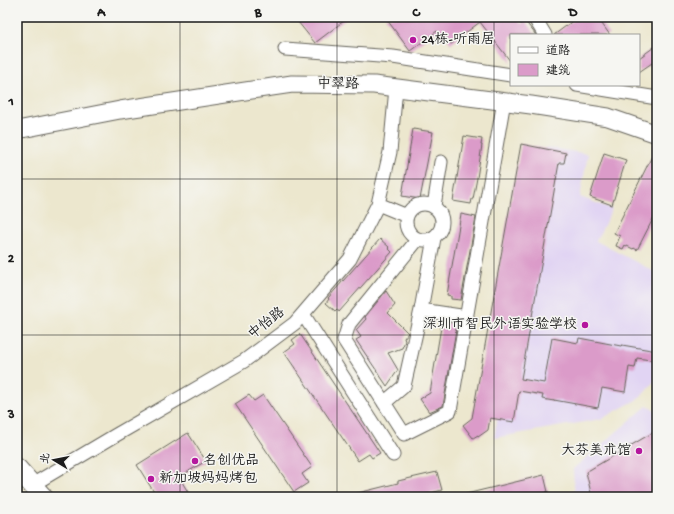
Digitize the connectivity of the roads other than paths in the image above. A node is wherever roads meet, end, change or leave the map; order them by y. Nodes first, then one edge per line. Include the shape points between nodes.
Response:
1 (534, 17) edge
2 (544, 34) edge
3 (285, 49) dead end
4 (510, 75) edge
5 (584, 86) edge
6 (396, 88) junction
7 (657, 91) edge
8 (657, 97) edge
9 (504, 101) junction
10 (17, 130) edge
11 (657, 134) edge
12 (441, 162) dead end
13 (378, 204) junction
14 (434, 206) junction
15 (407, 216) junction
16 (434, 238) junction
17 (418, 239) junction
18 (421, 310) junction
19 (303, 314) junction
20 (467, 317) junction
21 (384, 403) junction
22 (393, 455) dead end
23 (17, 468) edge
24 (38, 491) edge

1 - 2 street
3 - 4 street via 393,57
5 - 8 street
6 - 9 main road, 中翠路
6 - 10 main road, 中翠路 via 374,85 292,84 120,110
6 - 13 street, 中怡路 via 390,152
7 - 8 street
9 - 11 main road, 中翠路 via 608,117
9 - 20 street
12 - 14 street
13 - 15 street
13 - 19 street, 中怡路 via 350,259
14 - 15 street via 420,203 414,206
14 - 16 street via 440,211 443,220 439,233
15 - 17 street via 408,231
16 - 17 street
16 - 18 street
17 - 21 street via 349,324 344,340
18 - 20 street
18 - 21 street via 404,386
19 - 22 street
19 - 24 street, 中怡路 via 296,323 244,361 116,435
20 - 21 street via 450,411 404,434
23 - 24 highway

